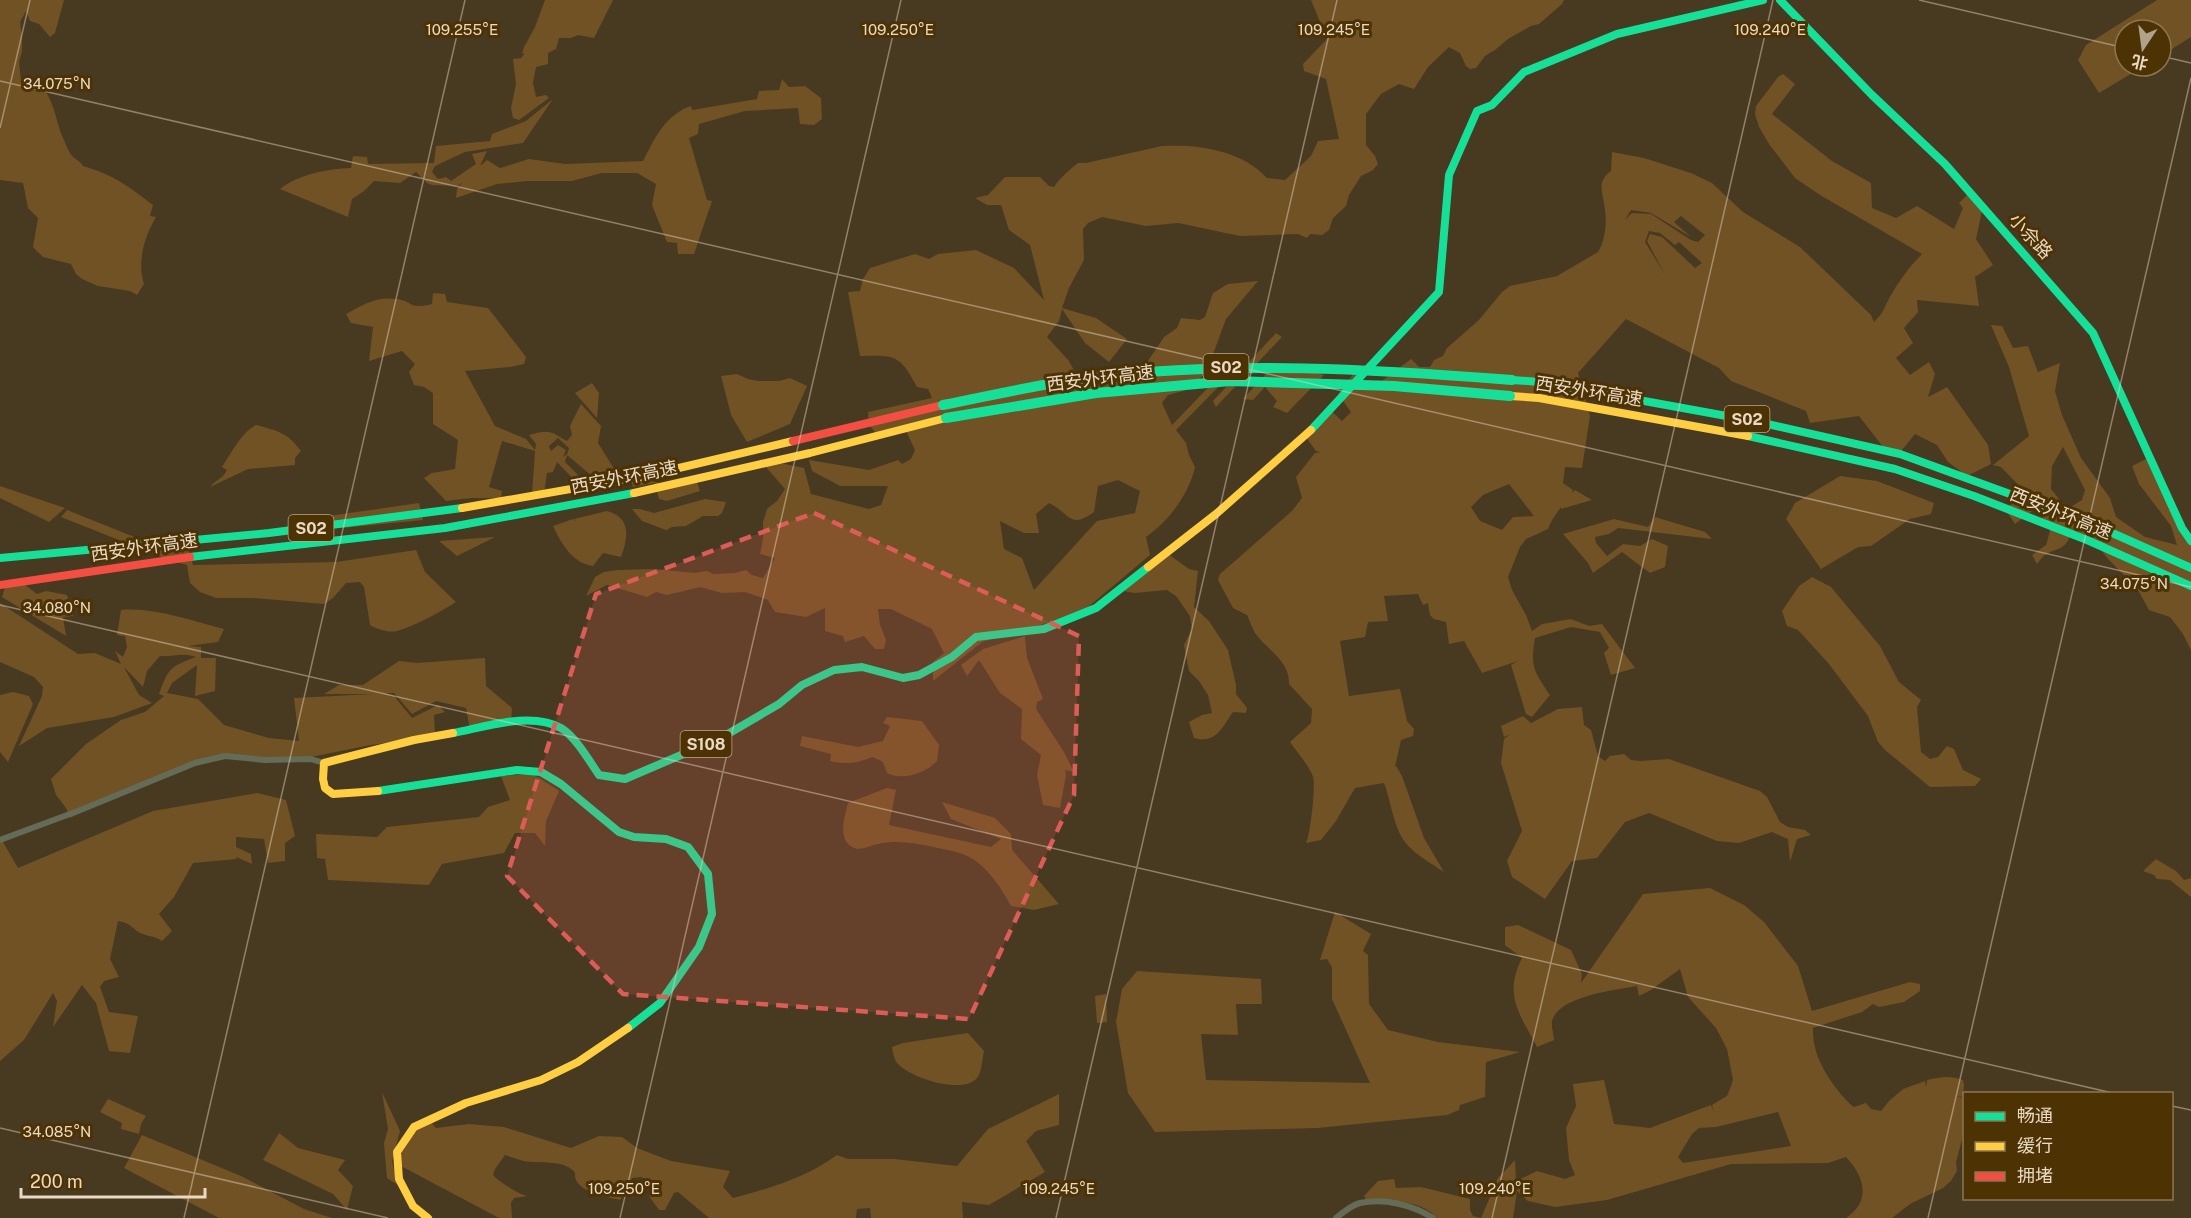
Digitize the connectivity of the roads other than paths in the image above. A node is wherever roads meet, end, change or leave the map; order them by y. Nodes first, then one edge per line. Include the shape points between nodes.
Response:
1 (1763, 0) edge
2 (1780, 0) edge
3 (2191, 541) edge
4 (0, 558) edge
5 (2191, 568) edge
6 (0, 585) edge
7 (2191, 586) edge
8 (324, 763) junction
9 (0, 840) edge
10 (428, 1218) edge
11 (1336, 1218) edge
12 (1433, 1218) edge

1 - 8 main road, S108 via 1617,34 1524,72 1492,105 1477,111 1449,175 1439,292 1300,441 1216,514 1096,608 1044,629 976,637 952,657 919,675 903,678 862,667 834,670 802,685 780,704 721,738 626,779 599,775 561,728 529,718 414,740
2 - 3 main road, 小佘路 via 1945,164 2093,333
4 - 5 main road, 西安外环高速 / S02, bridge via 269,533 442,511 688,466 943,405 1094,377 1228,367 1393,371 1540,382 1754,421 1900,454 2092,524
6 - 7 main road, 西安外环高速 / S02, bridge via 181,558 425,530 646,491 946,418 1096,393 1230,381 1394,386 1539,398 1751,436 1895,469 2087,540
8 - 9 street via 311,759 225,756 195,763
8 - 10 main road via 325,788 333,794 518,770 541,772 619,832 666,839 688,847 708,874 712,914 699,947 660,1003 578,1062 541,1080 466,1102 414,1127 397,1152 399,1179 413,1206
11 - 12 street via 1359,1203 1398,1203

